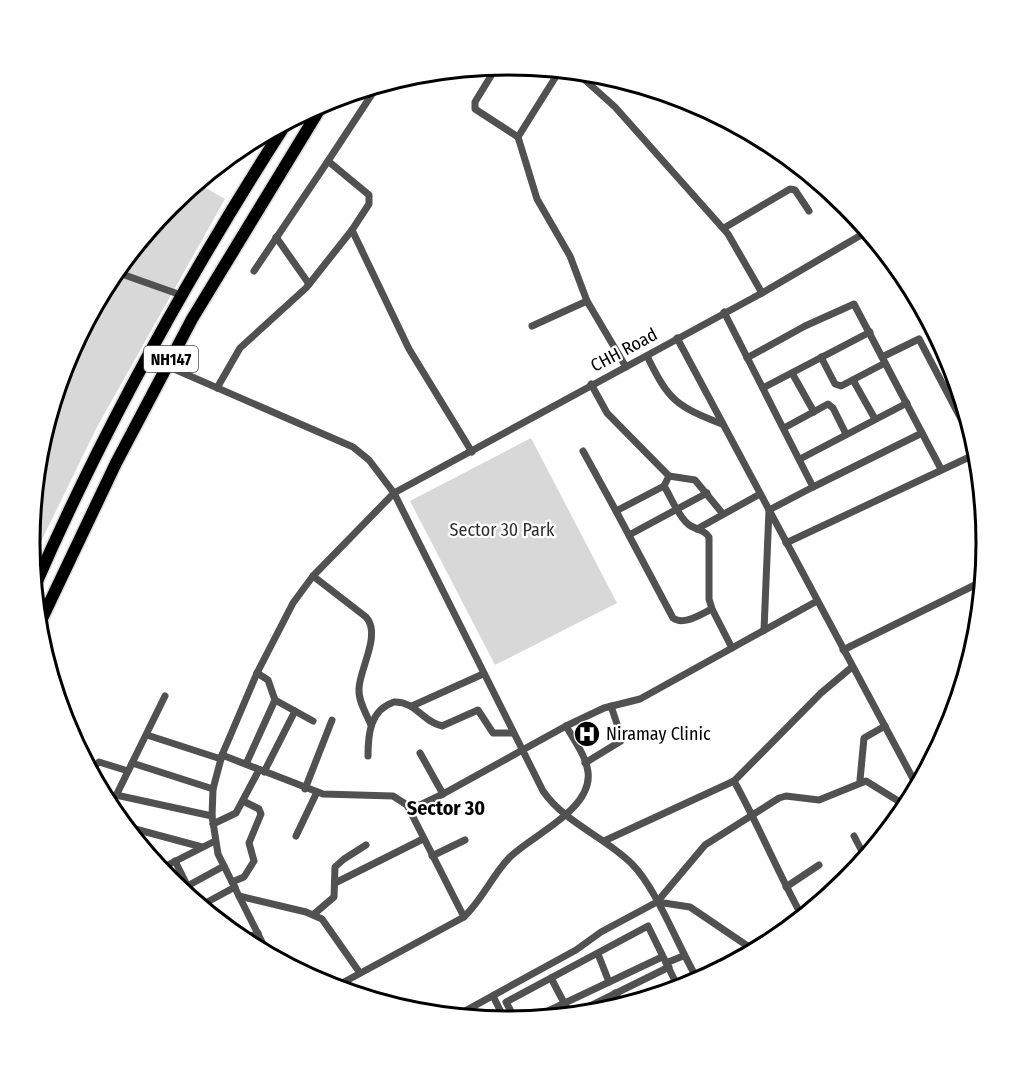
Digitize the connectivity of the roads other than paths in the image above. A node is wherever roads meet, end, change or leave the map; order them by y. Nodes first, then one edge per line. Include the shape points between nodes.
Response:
1 (491, 76) edge
2 (555, 79) edge
3 (588, 82) edge
4 (371, 96) edge
5 (315, 118) edge
6 (518, 137) junction
7 (267, 143) edge
8 (328, 161) junction
9 (809, 211) dead end
10 (724, 228) junction
11 (352, 230) junction
12 (860, 235) edge
13 (276, 237) junction
14 (254, 271) dead end
15 (125, 275) edge
16 (309, 284) junction
17 (762, 293) junction
18 (181, 295) junction
19 (586, 301) junction
20 (724, 312) junction
21 (532, 326) dead end
22 (870, 332) junction
23 (677, 338) junction
24 (647, 356) junction
25 (821, 357) junction
26 (747, 358) junction
27 (884, 360) junction
28 (167, 366) junction
29 (626, 367) junction
30 (792, 373) junction
31 (853, 380) junction
32 (591, 384) junction
33 (217, 388) junction
34 (763, 388) junction
35 (907, 403) junction
36 (814, 412) junction
37 (959, 416) edge
38 (875, 419) junction
39 (722, 424) junction
40 (784, 428) junction
41 (922, 432) junction
42 (846, 434) junction
43 (583, 451) dead end
44 (472, 452) junction
45 (969, 456) edge
46 (800, 459) junction
47 (941, 469) junction
48 (669, 476) junction
49 (664, 486) junction
50 (813, 487) junction
51 (394, 493) junction
52 (707, 493) junction
53 (759, 494) junction
54 (677, 508) junction
55 (769, 510) junction
56 (616, 511) junction
57 (723, 514) junction
58 (698, 529) junction
59 (629, 535) junction
60 (786, 543) junction
61 (42, 571) edge
62 (314, 576) junction
63 (974, 585) edge
64 (817, 601) junction
65 (712, 609) junction
66 (46, 611) edge
67 (764, 630) junction
68 (732, 648) junction
69 (843, 650) junction
70 (852, 667) junction
71 (257, 673) junction
72 (483, 674) junction
73 (165, 696) dead end
74 (275, 700) junction
75 (412, 706) junction
76 (610, 706) junction
77 (295, 711) junction
78 (332, 720) dead end
79 (313, 721) dead end
80 (371, 726) junction
81 (566, 726) junction
82 (885, 726) junction
83 (512, 733) junction
84 (147, 735) junction
85 (521, 751) junction
86 (420, 753) dead end
87 (368, 756) dead end
88 (222, 757) junction
89 (132, 763) junction
90 (585, 763) junction
91 (96, 764) edge
92 (246, 764) junction
93 (128, 771) junction
94 (261, 771) junction
95 (913, 779) edge
96 (861, 780) junction
97 (734, 781) junction
98 (213, 789) junction
99 (304, 789) junction
100 (317, 792) junction
101 (443, 794) junction
102 (116, 795) joint
103 (243, 801) junction
104 (899, 802) edge
105 (407, 805) junction
106 (752, 813) junction
107 (566, 815) junction
108 (213, 820) junction
109 (139, 830) edge
110 (296, 836) dead end
111 (854, 836) dead end
112 (423, 839) junction
113 (465, 840) dead end
114 (215, 841) junction
115 (604, 841) junction
116 (366, 845) dead end
117 (202, 847) junction
118 (861, 850) edge
119 (432, 856) junction
120 (175, 861) junction
121 (169, 864) edge
122 (819, 865) dead end
123 (224, 866) junction
124 (180, 876) edge
125 (335, 883) junction
126 (189, 885) edge
127 (233, 885) junction
128 (786, 887) junction
129 (239, 896) junction
130 (207, 901) edge
131 (657, 902) junction
132 (799, 910) edge
133 (314, 914) junction
134 (464, 917) junction
135 (258, 933) junction
136 (252, 936) edge
137 (262, 942) edge
138 (748, 946) edge
139 (598, 954) junction
140 (683, 956) junction
141 (666, 962) junction
142 (360, 973) junction
143 (694, 973) edge
144 (551, 978) junction
145 (675, 981) edge
146 (344, 982) edge
147 (609, 982) junction
148 (615, 993) junction
149 (493, 996) junction
150 (618, 999) edge
151 (564, 1003) junction
152 (594, 1004) edge
153 (566, 1007) edge
154 (469, 1009) edge
155 (552, 1009) edge
156 (500, 1011) edge
157 (511, 1011) edge

1 - 6 street via 475,109
2 - 6 street
3 - 10 street via 615,107
4 - 8 street
5 - 28 highway, NH147
6 - 19 street via 537,199 570,256
7 - 18 highway, NH147
8 - 11 street via 369,195 369,204
8 - 13 street
9 - 10 street via 795,190 790,189
10 - 17 street
11 - 16 street
11 - 44 street via 409,349
12 - 17 street, CHH Road
13 - 14 street
13 - 16 street
15 - 18 street
16 - 33 street via 240,348
17 - 20 street, CHH Road
18 - 61 highway, NH147 via 78,490
19 - 21 street
19 - 29 street
20 - 23 street, CHH Road
20 - 26 street
22 - 25 street
22 - 26 street via 858,307 850,303
22 - 27 street
23 - 24 street, CHH Road
23 - 39 street
24 - 29 street, CHH Road
24 - 39 street via 671,398 690,412
25 - 30 street
25 - 31 street via 835,384 841,386
26 - 34 street
27 - 31 street
27 - 35 street
27 - 37 street via 919,339
28 - 33 street
28 - 66 highway, NH147
29 - 32 street, CHH Road
30 - 34 street
30 - 36 street
31 - 38 street
32 - 44 street, CHH Road
32 - 48 street via 607,413
33 - 51 street via 353,447 369,460
34 - 40 street
35 - 38 street
35 - 41 street
36 - 40 street
36 - 42 street via 831,406
38 - 42 street
39 - 53 street
40 - 46 street
41 - 47 street
41 - 50 street
42 - 46 street
43 - 56 street
44 - 51 street, CHH Road
45 - 47 street
46 - 50 street
47 - 60 street
48 - 49 street
48 - 52 street via 695,480
49 - 54 street
49 - 56 street
50 - 55 street
51 - 62 street, CHH Road
51 - 72 street
52 - 54 street
52 - 57 street
53 - 55 street
53 - 57 street
54 - 58 street via 685,521
54 - 59 street
55 - 60 street
55 - 67 street
56 - 59 street
57 - 58 street
58 - 65 street via 709,537
59 - 65 street via 673,618 685,621
60 - 64 street
62 - 71 street, CHH Road via 293,603
62 - 80 street via 371,624 367,661 358,690
63 - 69 street
64 - 67 street
64 - 69 street
65 - 68 street
67 - 68 street
68 - 76 street via 640,699
69 - 70 street
70 - 82 street
70 - 97 street
71 - 74 street via 268,680
71 - 88 street, CHH Road
72 - 75 street
72 - 83 street
73 - 84 street
74 - 77 street
74 - 92 street
75 - 80 street via 389,704 378,712
75 - 83 street via 442,726 478,710 493,733
76 - 81 street
76 - 90 street via 621,741
77 - 79 street
77 - 94 street
78 - 99 street
80 - 87 street
81 - 85 street
81 - 90 street
82 - 95 street
82 - 96 street via 864,738
83 - 85 street
84 - 88 street
84 - 89 street
85 - 101 street
85 - 107 street via 552,804
86 - 101 street
88 - 92 street
88 - 98 street, CHH Road
89 - 93 street
89 - 98 street
90 - 107 street via 586,788
91 - 93 street
92 - 94 street
93 - 102 street
94 - 99 street
94 - 103 street
96 - 104 street
96 - 106 street via 819,800 786,796
97 - 106 street
97 - 115 street
98 - 108 street, CHH Road
99 - 100 street
100 - 105 street via 393,796
100 - 110 street
101 - 105 street via 420,805
102 - 108 street
103 - 108 street via 232,815
103 - 127 street via 261,814 249,843 254,861 244,878
105 - 112 street
106 - 128 street
106 - 131 street via 705,845
107 - 115 street
107 - 134 street via 509,858 480,901
108 - 114 street, CHH Road
109 - 117 street
111 - 118 street
112 - 119 street
112 - 125 street
113 - 119 street
114 - 117 street
114 - 123 street, CHH Road
115 - 131 street via 642,875
116 - 125 street via 338,862
117 - 120 street
119 - 134 street
120 - 121 street
120 - 124 street
122 - 128 street
123 - 126 street
123 - 127 street, CHH Road
125 - 133 street via 332,901
127 - 129 street, CHH Road
127 - 130 street
128 - 132 street
129 - 133 street
129 - 135 street, CHH Road
131 - 138 street via 690,907
131 - 140 street
131 - 149 street
133 - 142 street via 329,926
134 - 142 street
135 - 136 street
135 - 137 street, CHH Road
139 - 141 street via 648,926
139 - 144 street
139 - 147 street
140 - 141 street
140 - 143 street
141 - 145 street
141 - 147 street
141 - 148 street
142 - 146 street
144 - 151 street
144 - 157 street via 506,1002
147 - 151 street
148 - 150 street
148 - 152 street
149 - 154 street
149 - 156 street
151 - 153 street
151 - 155 street

